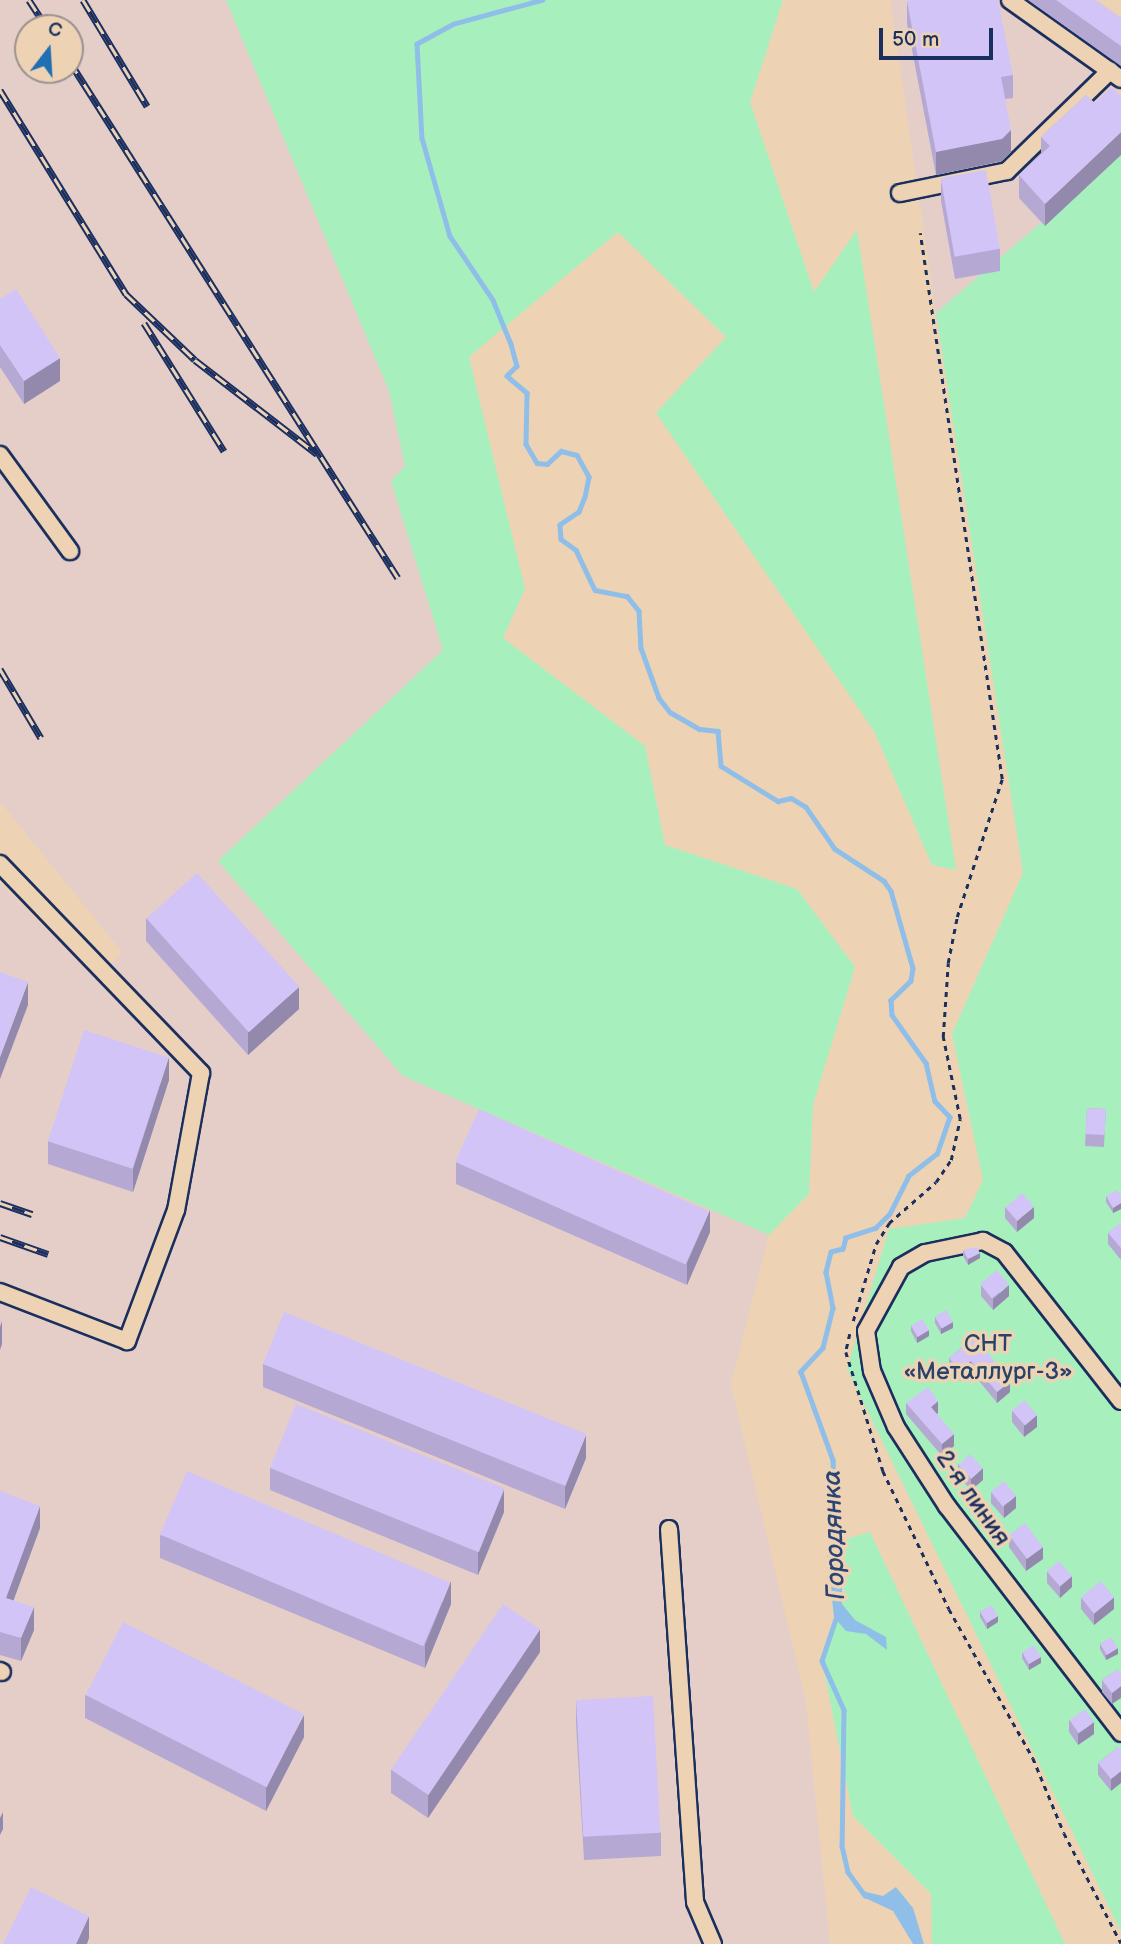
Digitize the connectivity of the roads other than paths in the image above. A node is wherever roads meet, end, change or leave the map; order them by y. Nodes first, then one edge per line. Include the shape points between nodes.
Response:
1 (1010, 0) edge
2 (1115, 75) edge
3 (900, 193) dead end
4 (0, 454) edge
5 (70, 551) dead end
6 (0, 864) edge
7 (0, 1292) edge
8 (1121, 1401) edge
9 (669, 1529) dead end
10 (1121, 1733) edge
11 (713, 1944) edge

1 - 2 lane
2 - 3 lane via 1007,171
4 - 5 lane
6 - 7 lane via 201,1073 176,1210 127,1341
8 - 10 lane, 2-я линия via 1004,1252 983,1241 925,1252 901,1267 866,1331 872,1371 897,1427 947,1506
9 - 11 lane via 695,1902

